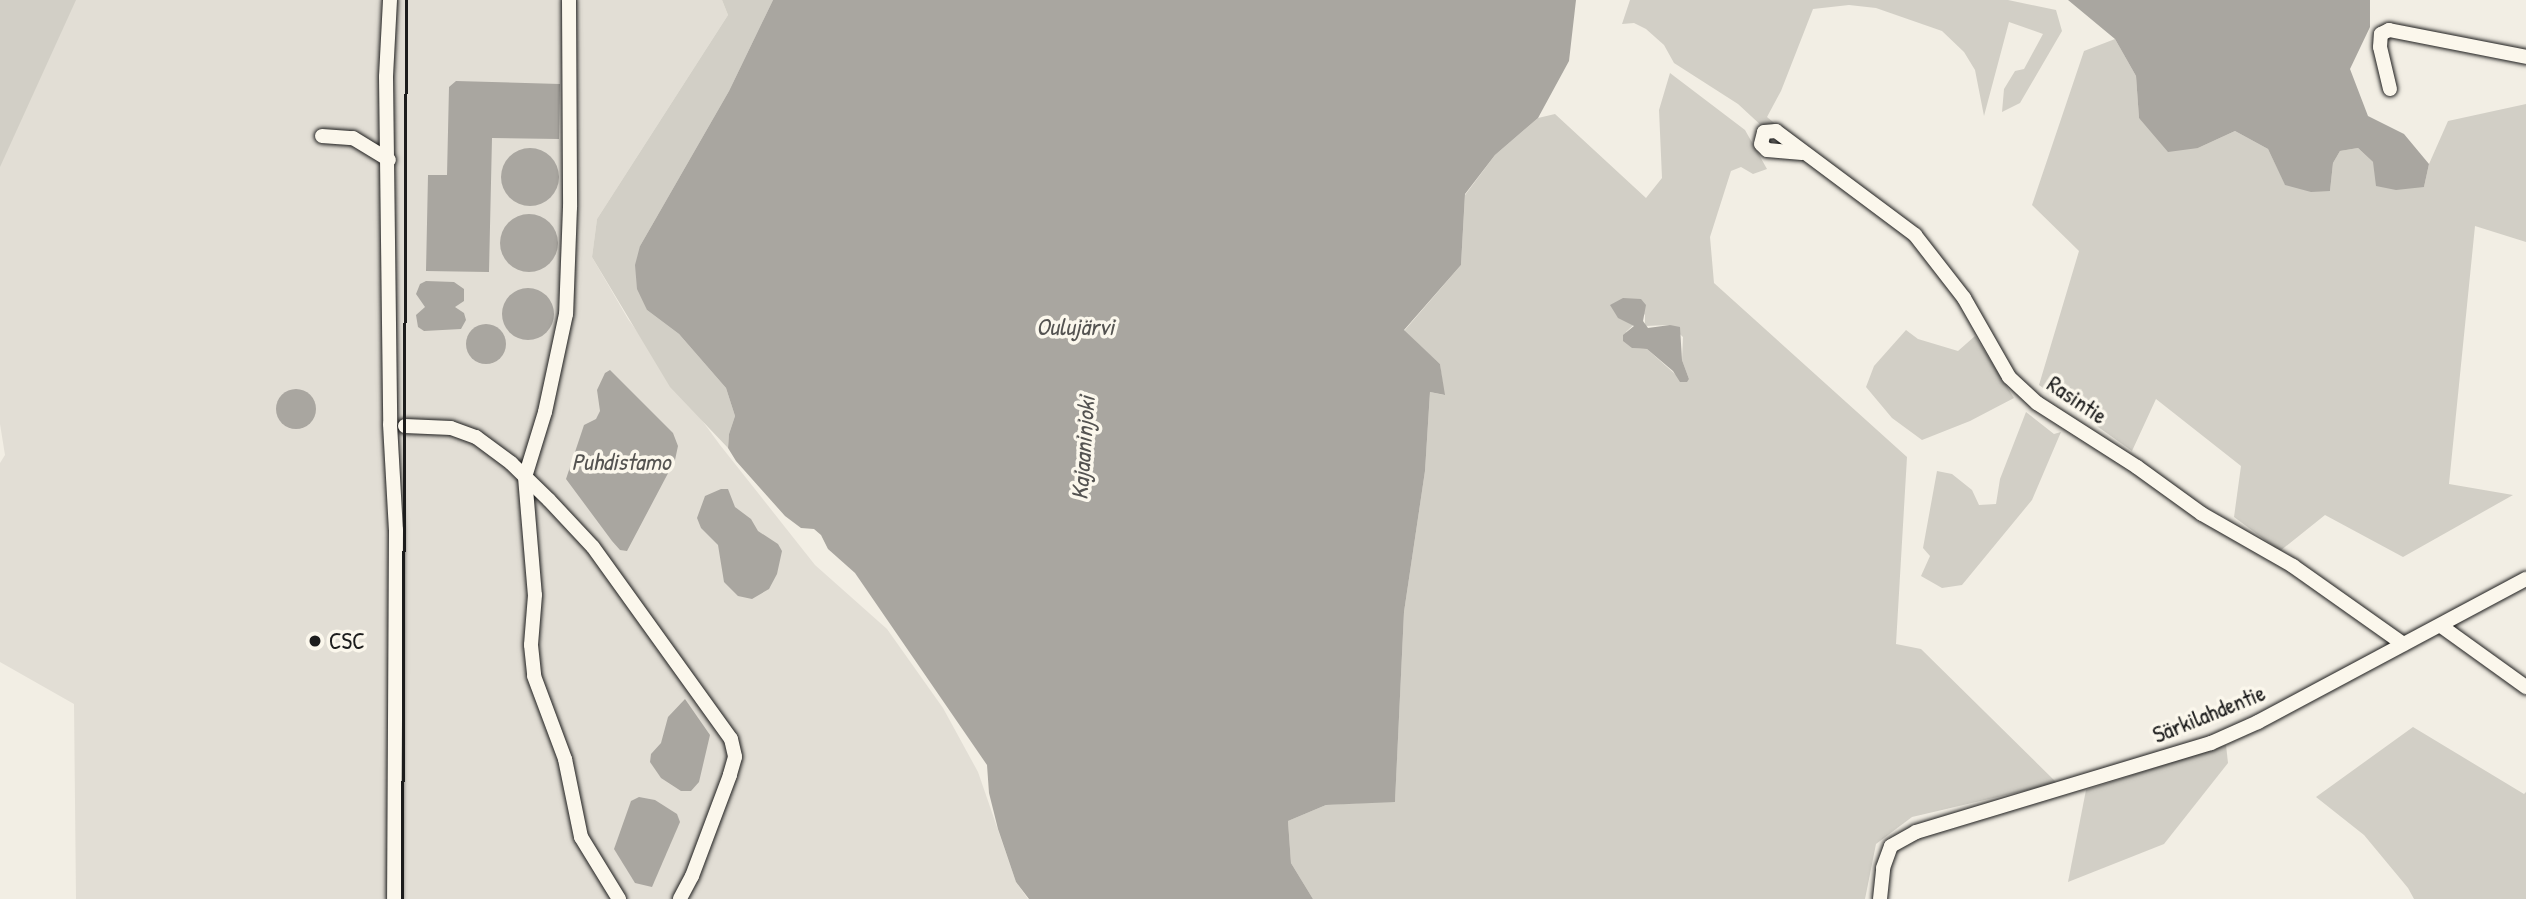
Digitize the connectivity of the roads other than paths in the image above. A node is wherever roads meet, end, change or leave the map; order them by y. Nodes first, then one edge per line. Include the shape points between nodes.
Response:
1 (390, 0) edge
2 (569, 0) edge
3 (2526, 57) edge
4 (2390, 89) dead end
5 (322, 136) dead end
6 (1802, 153) junction
7 (389, 160) junction
8 (405, 426) dead end
9 (526, 477) junction
10 (2526, 579) edge
11 (2441, 626) junction
12 (2403, 644) junction
13 (2526, 687) edge
14 (394, 899) edge
15 (619, 899) edge
16 (680, 899) edge
17 (1881, 899) edge

1 - 7 street via 386,76
2 - 9 street via 566,314
3 - 4 street via 2389,30 2381,34 2380,47
5 - 7 street via 353,138
6 - 6 street, Rasintie via 1776,131 1764,132 1761,144 1774,153
6 - 12 street, Rasintie via 1915,235 1964,298 2009,377 2037,402 2202,514 2293,566
7 - 14 street via 390,424 396,530
8 - 9 street via 452,428 476,437
9 - 15 street via 535,595 534,676 565,759 581,837
9 - 16 street via 593,547 734,747 730,775
10 - 11 street, Särkilahdentie
11 - 12 street, Särkilahdentie
11 - 13 street
12 - 17 street, Särkilahdentie via 2211,743 1916,832 1891,846 1883,869

